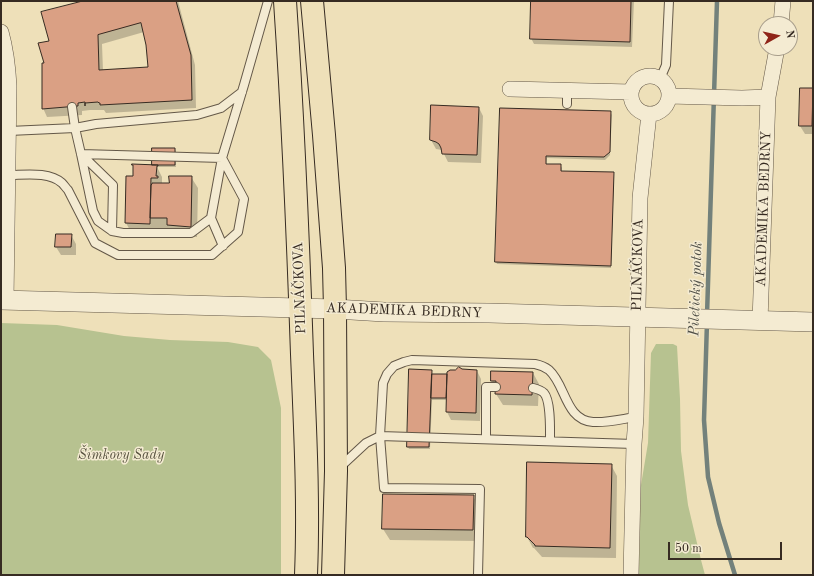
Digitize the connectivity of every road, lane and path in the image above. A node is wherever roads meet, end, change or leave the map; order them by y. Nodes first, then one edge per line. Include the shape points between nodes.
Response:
1 (268, 1) edge
2 (285, 1) edge
3 (669, 1) edge
4 (782, 1) edge
5 (313, 3) edge
6 (781, 16) edge
7 (1, 32) edge
8 (776, 56) edge
9 (660, 79) junction
10 (510, 89) dead end
11 (242, 92) junction
12 (631, 92) junction
13 (669, 96) junction
14 (768, 97) junction
15 (72, 107) dead end
16 (649, 114) junction
17 (75, 128) junction
18 (9, 132) junction
19 (81, 154) junction
20 (222, 158) junction
21 (8, 175) junction
22 (211, 218) junction
23 (112, 232) junction
24 (223, 246) junction
25 (3, 300) edge
26 (301, 308) junction
27 (335, 309) junction
28 (637, 317) junction
29 (760, 320) junction
30 (813, 322) edge
31 (496, 387) dead end
32 (533, 388) dead end
33 (636, 417) junction
34 (380, 436) junction
35 (486, 439) junction
36 (550, 441) junction
37 (634, 444) junction
38 (336, 471) junction
39 (306, 575) edge
40 (333, 575) edge
41 (478, 575) edge
42 (631, 575) edge

1 - 11 lane
2 - 26 main road, PILNÁČKOVA
3 - 9 lane via 666,65
4 - 6 street
5 - 27 main road
7 - 18 street via 8,64
8 - 14 street, AKADEMIKA BEDRNY
9 - 12 street via 654,76 642,78 633,86
9 - 13 street via 668,89
10 - 12 street via 567,98
11 - 17 lane via 221,108 197,115
11 - 20 lane
12 - 16 street via 631,99 638,109
13 - 14 street
13 - 16 street via 665,107
14 - 29 street, AKADEMIKA BEDRNY
15 - 17 lane
16 - 28 street, PILNÁČKOVA via 640,198
17 - 18 lane
17 - 19 lane
18 - 21 street
19 - 20 lane
19 - 23 lane via 93,211 98,221
19 - 23 lane via 113,185
20 - 22 lane
20 - 24 lane via 244,199 238,232
21 - 24 lane via 54,177 68,190 95,243 118,255 212,255
21 - 25 street
22 - 23 lane via 191,232
22 - 24 lane
25 - 26 street, AKADEMIKA BEDRNY
26 - 27 street, AKADEMIKA BEDRNY
26 - 39 main road, PILNÁČKOVA via 306,463
27 - 28 street, AKADEMIKA BEDRNY
27 - 38 main road
28 - 29 street, AKADEMIKA BEDRNY
28 - 33 street, PILNÁČKOVA
29 - 30 street, AKADEMIKA BEDRNY
31 - 35 lane via 486,387
32 - 36 lane via 544,392 549,406
33 - 34 lane via 593,422 577,416 554,375 535,364 412,360 394,366 383,383
33 - 37 street, PILNÁČKOVA
34 - 35 lane
34 - 38 lane via 366,443
34 - 41 lane via 384,488 480,489
35 - 36 lane
36 - 37 lane
37 - 42 street, PILNÁČKOVA
38 - 40 main road

